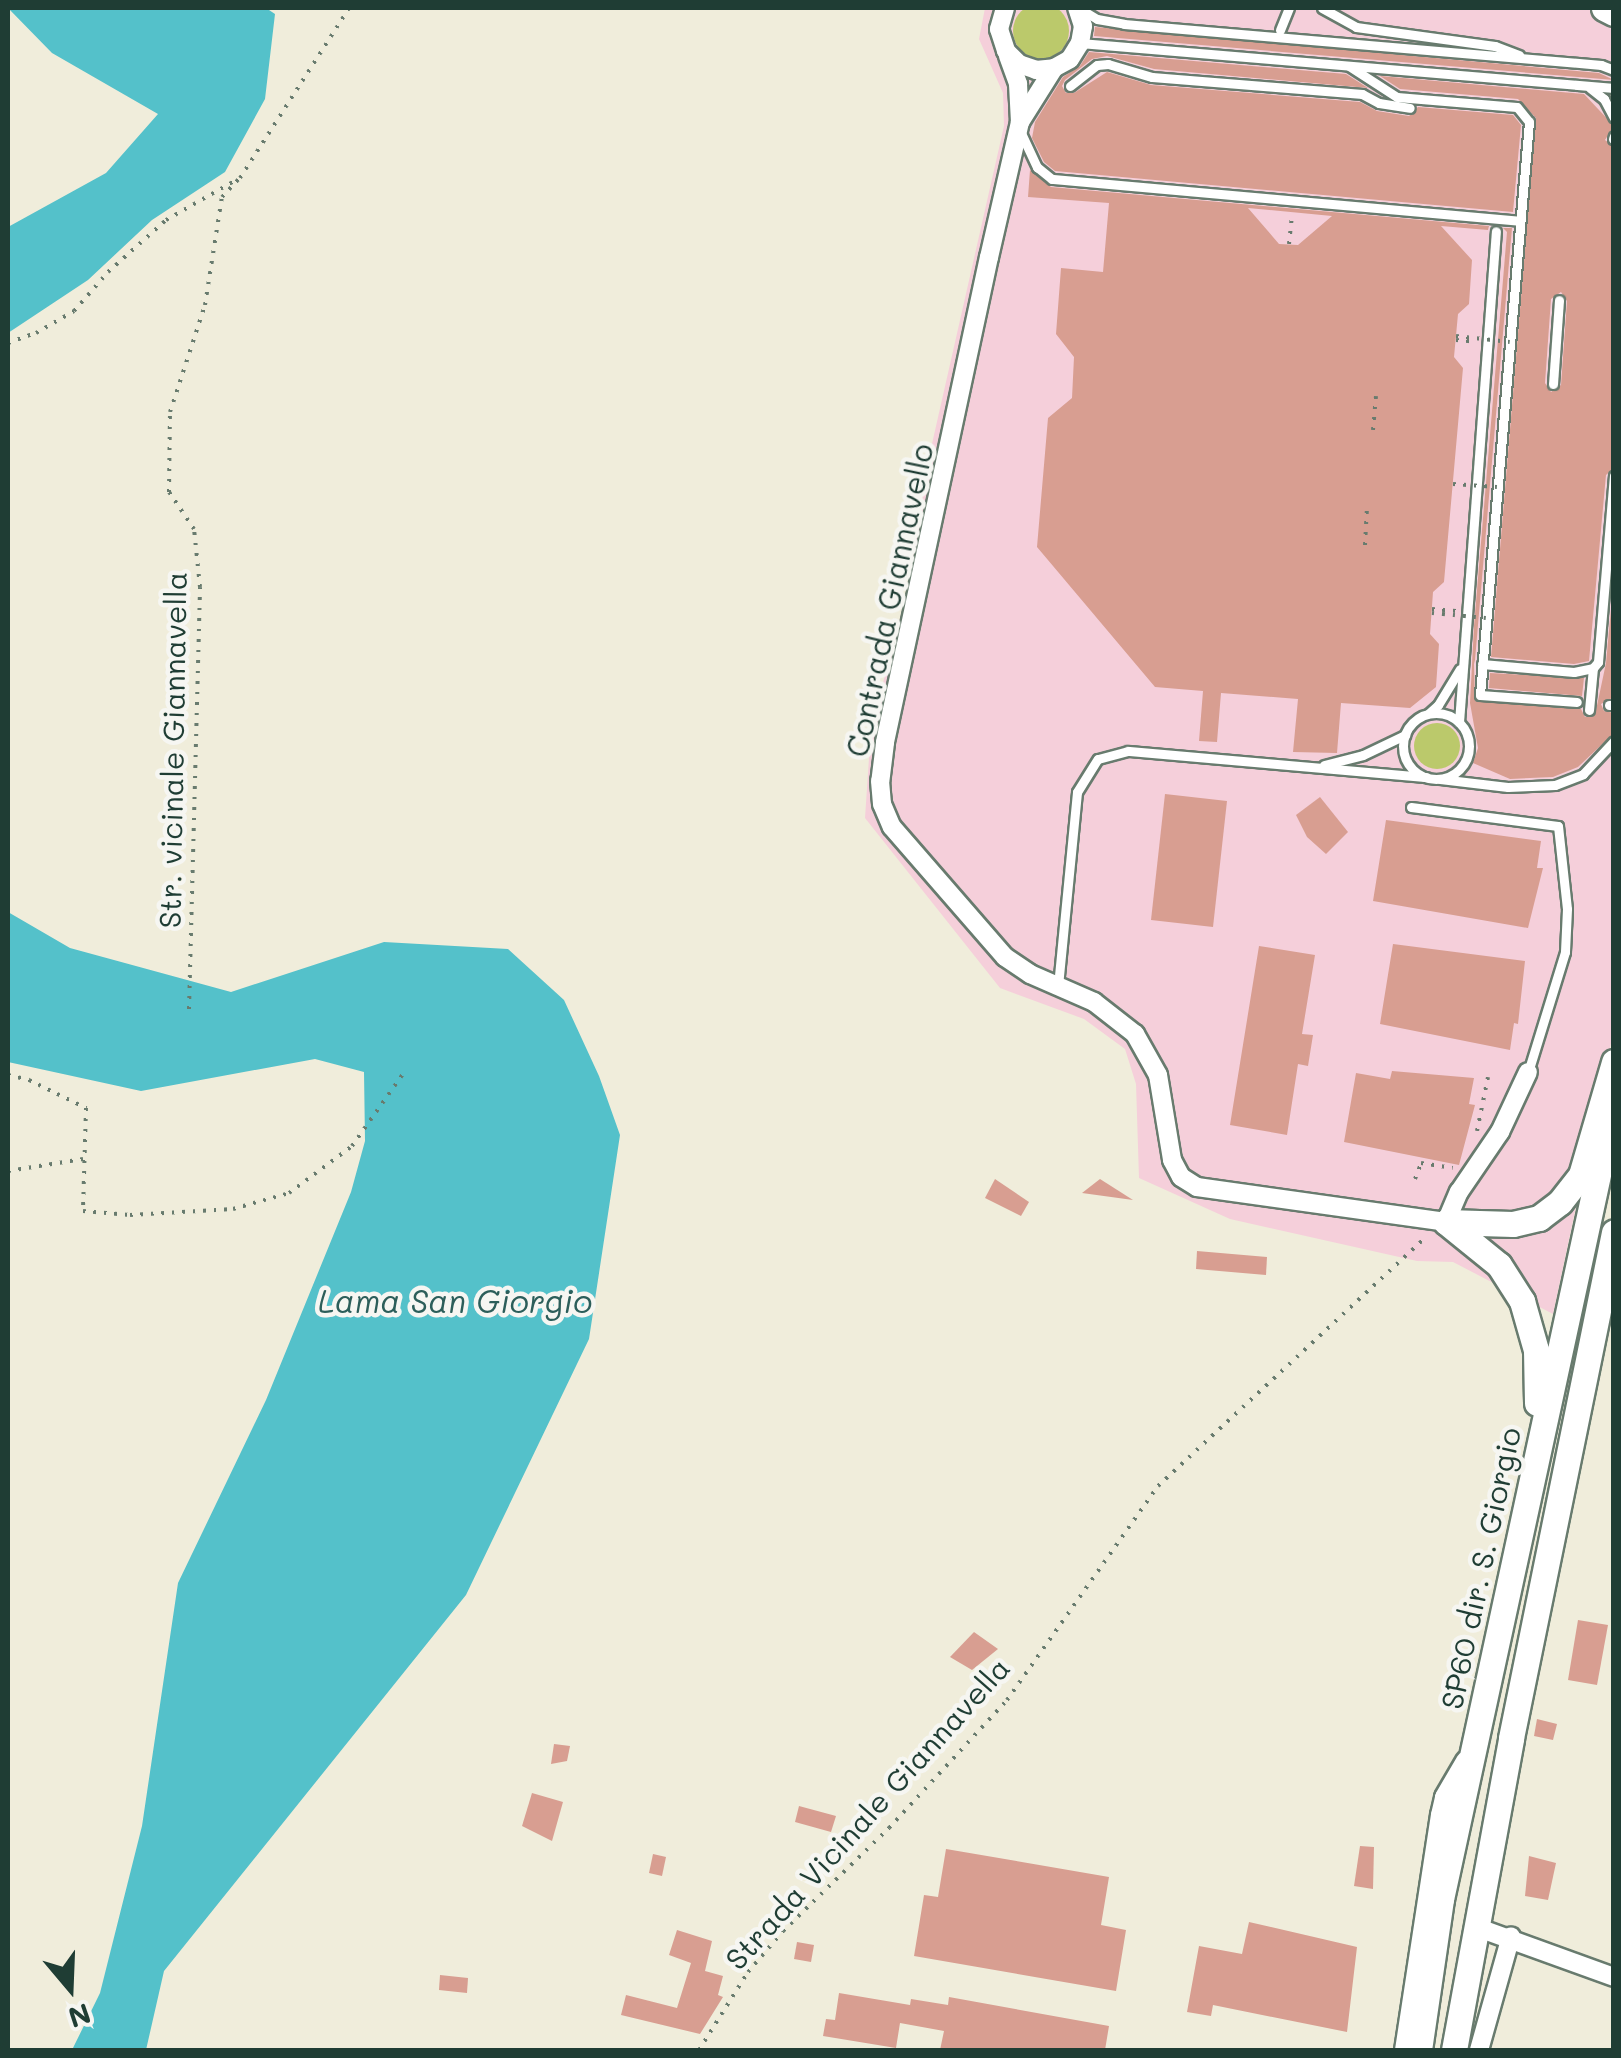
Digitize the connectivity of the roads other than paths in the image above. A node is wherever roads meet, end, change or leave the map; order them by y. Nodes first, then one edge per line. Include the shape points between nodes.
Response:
1 (1006, 8) edge
2 (1077, 8) edge
3 (1288, 8) edge
4 (1322, 8) edge
5 (1604, 8) edge
6 (1614, 13) edge
7 (1280, 30) dead end
8 (1080, 44) junction
9 (1006, 51) junction
10 (1530, 60) junction
11 (1349, 66) junction
12 (1054, 68) junction
13 (1614, 70) edge
14 (1070, 86) dead end
15 (1588, 86) junction
16 (1614, 88) edge
17 (1410, 108) dead end
18 (1614, 118) edge
19 (1020, 124) junction
20 (1520, 221) junction
21 (1496, 231) dead end
22 (1559, 300) dead end
23 (1552, 384) dead end
24 (1614, 476) edge
25 (1482, 664) junction
26 (1462, 667) junction
27 (1592, 668) junction
28 (1577, 702) dead end
29 (1589, 710) dead end
30 (1424, 715) junction
31 (1459, 722) junction
32 (1405, 735) junction
33 (1614, 741) edge
34 (1314, 767) junction
35 (1432, 778) junction
36 (1411, 807) dead end
37 (1058, 986) junction
38 (1614, 1062) edge
39 (1528, 1072) joint
40 (1614, 1102) edge
41 (1446, 1222) junction
42 (1614, 1232) edge
43 (1521, 1534) junction
44 (1475, 1744) junction
45 (1476, 1926) junction
46 (1511, 1936) junction
47 (1614, 1977) edge
48 (1404, 2050) edge
49 (1419, 2050) edge
50 (1454, 2050) edge
51 (1479, 2050) edge

1 - 9 street via 1000,29
2 - 8 street
2 - 10 lane via 1124,24
3 - 7 lane
4 - 10 lane via 1356,27 1495,46
5 - 6 main road
8 - 11 lane
8 - 12 street
9 - 12 street via 1019,64
9 - 19 street via 1018,84
10 - 13 lane
11 - 15 lane
11 - 20 lane via 1397,97 1518,107 1529,122
12 - 19 street
14 - 17 lane via 1108,64 1152,76 1362,94
15 - 16 lane
15 - 18 lane
19 - 20 lane via 1037,166 1052,179
19 - 37 street, Contrada Giannavello via 880,782 892,826 916,857 1005,957
20 - 25 lane
21 - 26 lane
22 - 23 lane
24 - 27 lane via 1598,662
25 - 27 lane
25 - 28 lane via 1480,695
26 - 30 lane
26 - 31 lane
27 - 29 lane
30 - 31 lane via 1442,713
30 - 32 lane
31 - 35 lane via 1468,753 1457,771
32 - 34 lane via 1363,756
32 - 35 lane via 1404,756
33 - 35 lane via 1572,781 1534,788
34 - 35 lane
34 - 37 lane via 1128,751 1098,760 1077,792
36 - 39 lane via 1558,826 1565,952
37 - 41 street, Contrada Giannavello via 1117,1016 1147,1049 1181,1178 1197,1187
38 - 41 main road via 1581,1176 1560,1202 1539,1218 1514,1224
39 - 41 street
40 - 43 main road, SP60 dir. S. Giorgio
41 - 43 main road via 1499,1266 1522,1301 1536,1350 1539,1384
42 - 45 main road
43 - 44 main road, SP60 dir. S. Giorgio
44 - 48 street via 1444,1797
44 - 49 main road, SP60 dir. S. Giorgio via 1441,1900
45 - 46 street
45 - 50 main road
46 - 47 street
46 - 51 street

